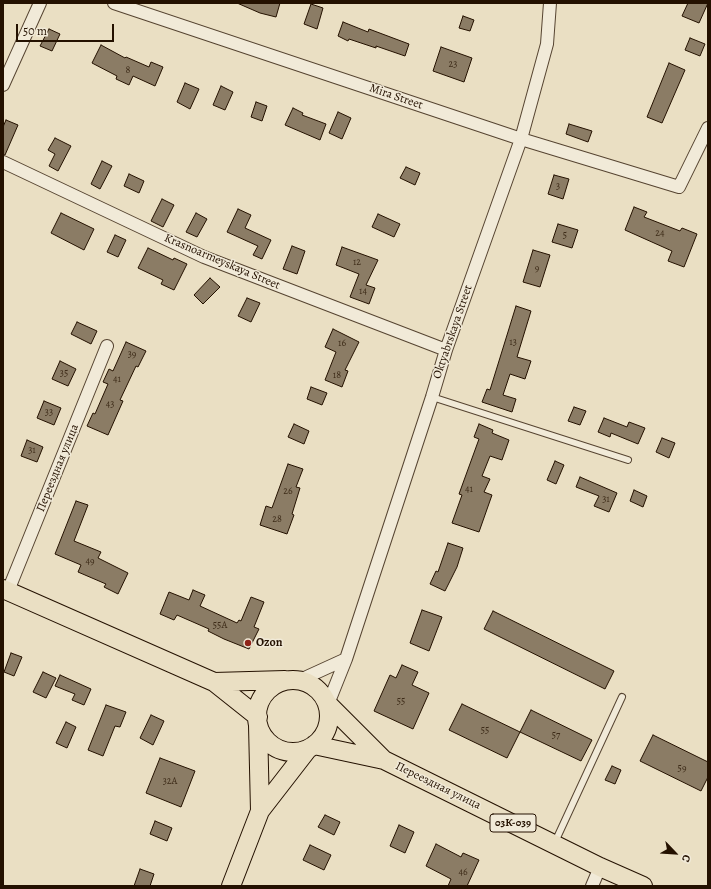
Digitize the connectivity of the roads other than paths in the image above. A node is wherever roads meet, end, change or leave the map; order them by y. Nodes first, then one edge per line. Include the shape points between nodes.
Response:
1 (40, 3) edge
2 (114, 3) edge
3 (550, 3) edge
4 (3, 85) edge
5 (708, 128) edge
6 (521, 139) junction
7 (3, 162) edge
8 (107, 346) dead end
9 (446, 350) junction
10 (432, 397) junction
11 (628, 460) dead end
12 (5, 590) edge
13 (346, 659) junction
14 (294, 680) junction
15 (214, 682) junction
16 (622, 697) dead end
17 (328, 704) junction
18 (258, 720) junction
19 (311, 747) junction
20 (384, 760) junction
21 (260, 811) junction
22 (555, 844) junction
23 (600, 866) junction
24 (231, 886) edge
25 (592, 886) edge
26 (643, 886) edge

1 - 4 street
2 - 6 street, Mira Street
3 - 6 street, Oktyabrskaya Street via 547,44
5 - 6 street, Mira Street via 679,187
6 - 9 street, Oktyabrskaya Street
7 - 9 street, Krasnoarmeyskaya Street via 204,257
8 - 12 street, Переездная улица
9 - 10 street, Oktyabrskaya Street
10 - 11 lane
10 - 13 street, Oktyabrskaya Street
12 - 15 main road, Переездная улица
13 - 14 street
13 - 17 street, Oktyabrskaya Street
14 - 15 main road, Переездная улица
14 - 17 main road via 312,685 322,693
14 - 18 main road via 274,685 263,695 258,709
15 - 18 main road, Переездная улица
16 - 22 lane
17 - 19 main road via 329,722 322,738
17 - 20 main road, Переездная улица
18 - 19 main road via 265,738 277,748 292,752
18 - 21 main road
19 - 20 main road, Переездная улица / 03К-039
19 - 21 main road
20 - 22 main road, Переездная улица / 03К-039
21 - 24 main road
22 - 23 main road, Переездная улица / 03К-039
23 - 25 street
23 - 26 main road, Переездная улица / 03К-039

